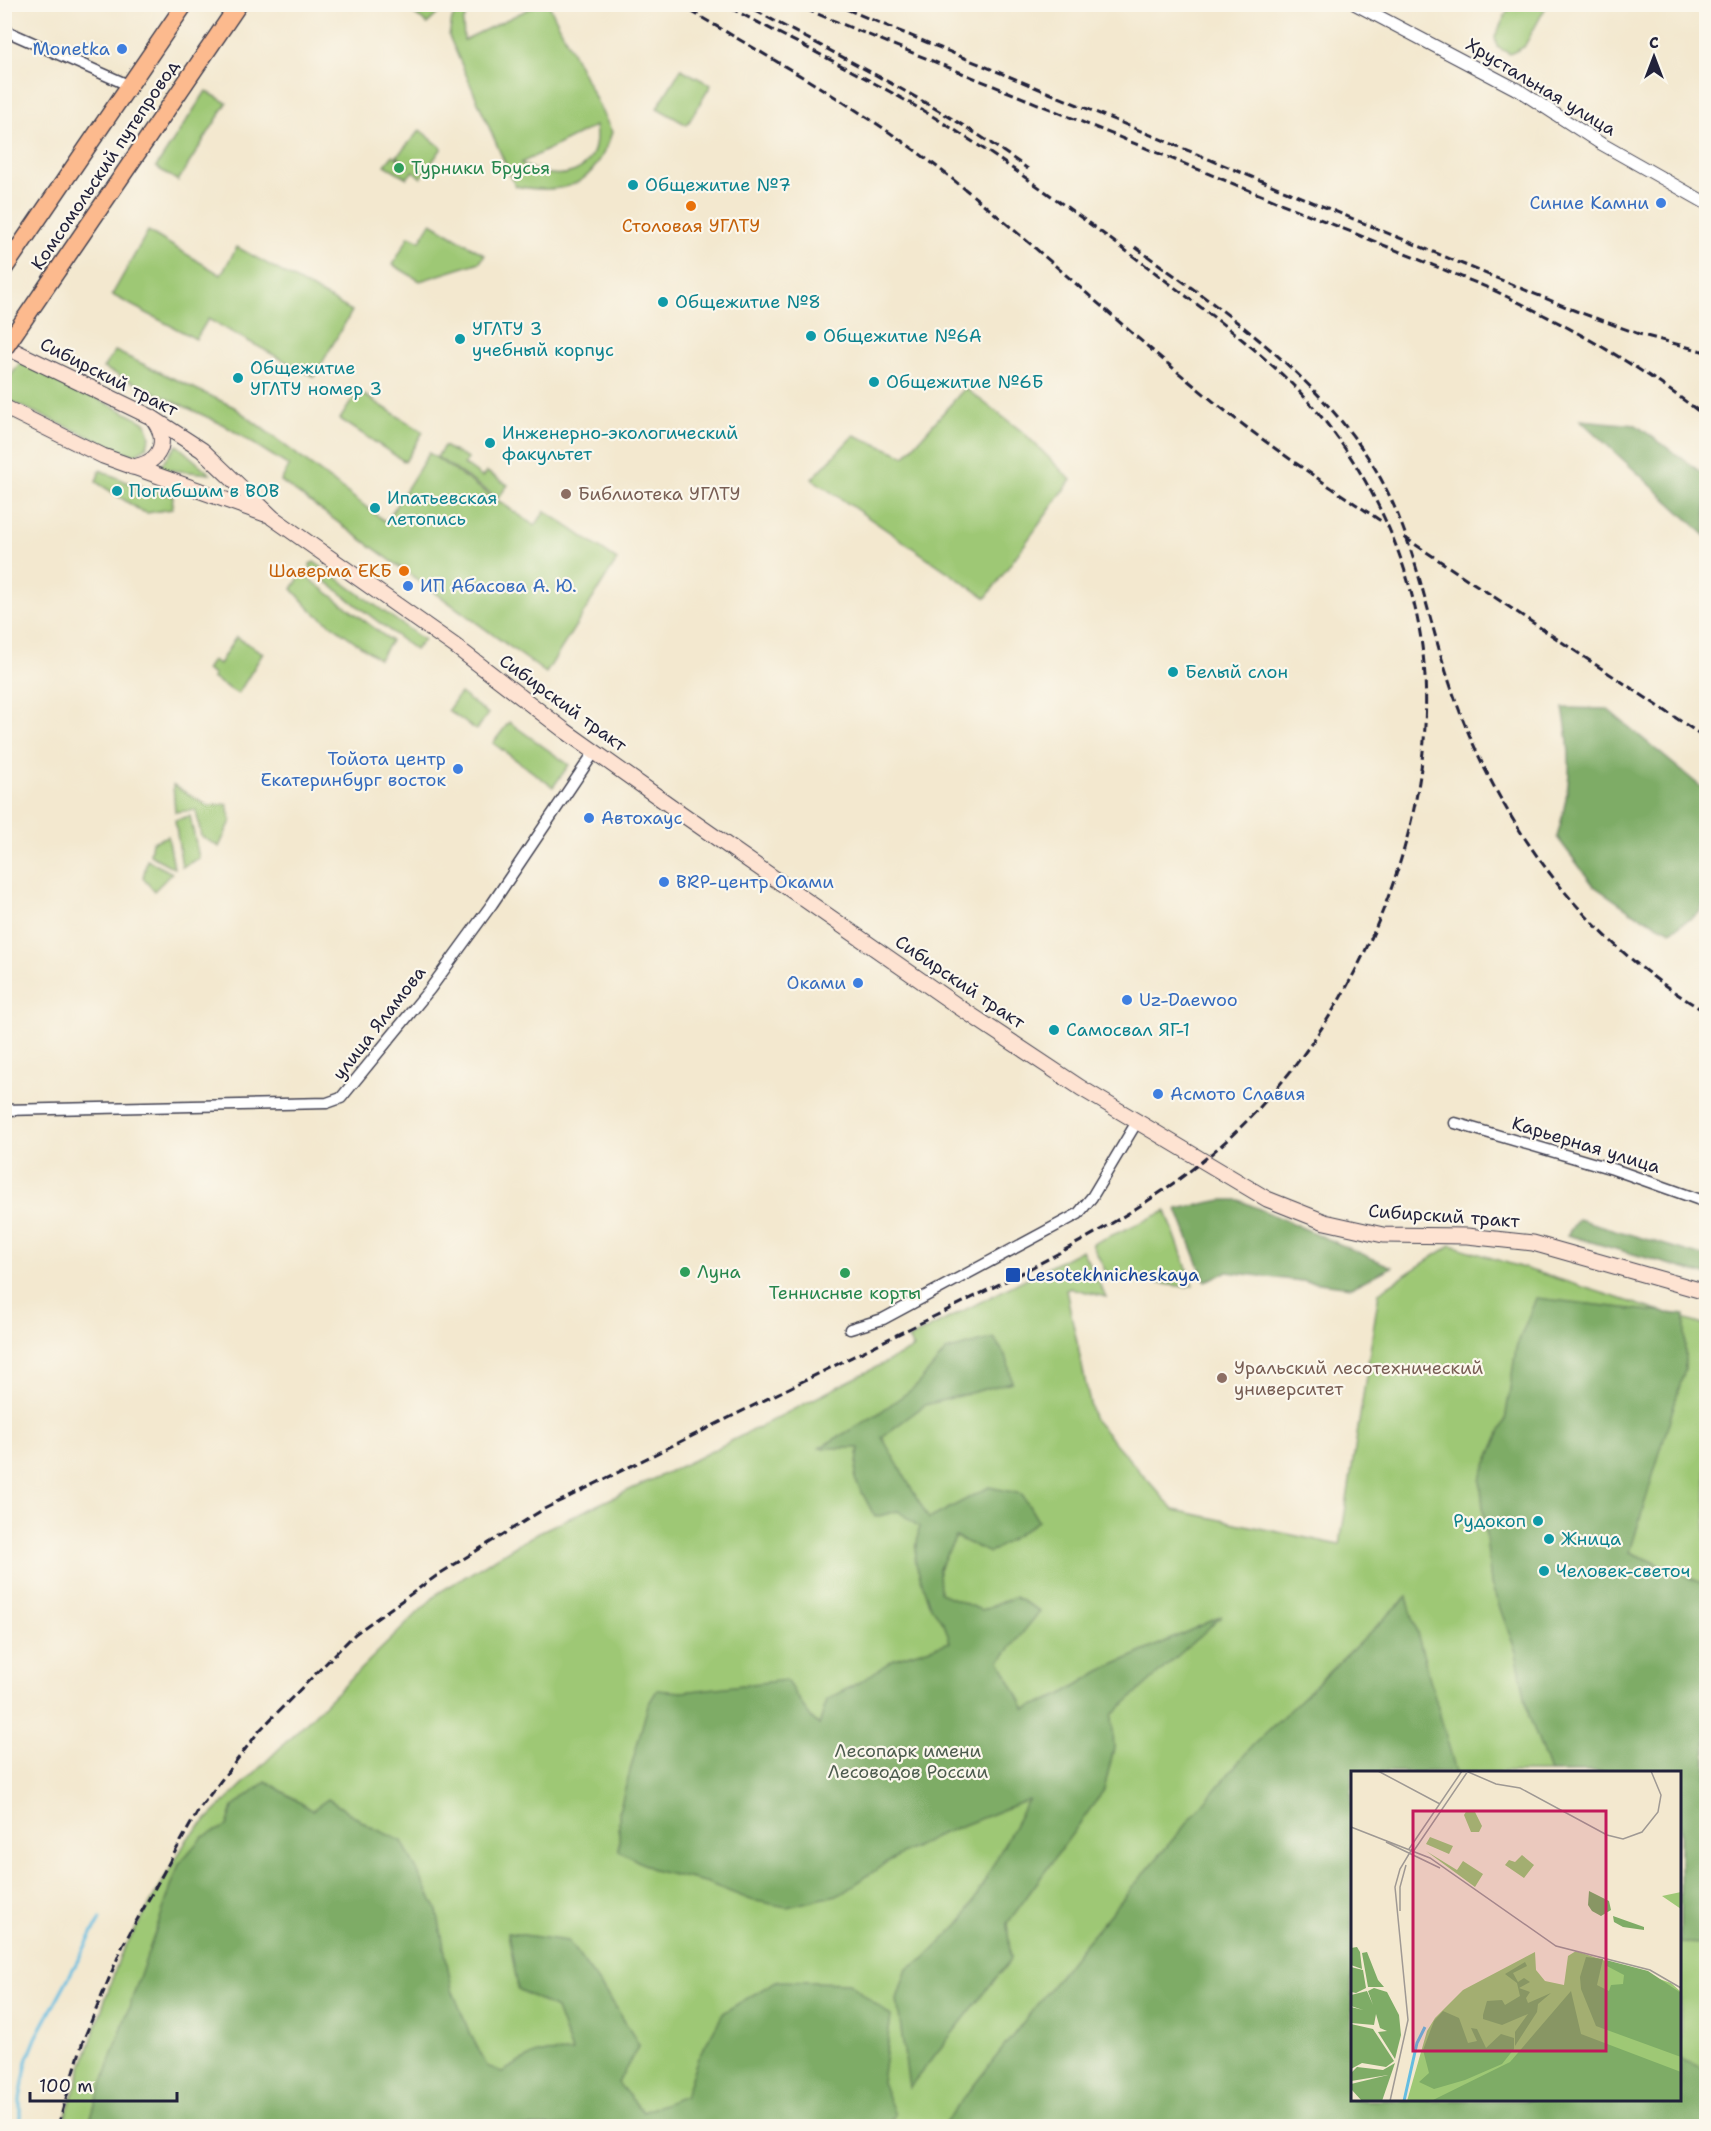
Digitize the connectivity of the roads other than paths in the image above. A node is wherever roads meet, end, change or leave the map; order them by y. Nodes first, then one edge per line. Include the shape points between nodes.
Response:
1 (185, 4) edge
2 (239, 4) edge
3 (1355, 4) edge
4 (4, 30) edge
5 (126, 84) dead end
6 (1707, 203) edge
7 (4, 269) edge
8 (4, 347) edge
9 (4, 407) edge
10 (151, 417) junction
11 (219, 466) junction
12 (132, 467) junction
13 (180, 482) junction
14 (273, 518) junction
15 (595, 752) junction
16 (4, 1110) edge
17 (1138, 1120) junction
18 (1455, 1123) dead end
19 (1707, 1202) edge
20 (1707, 1292) edge
21 (850, 1329) dead end

1 - 7 main road, Комсомольский путепровод
2 - 8 main road, Комсомольский путепровод, bridge
3 - 6 street, Хрустальная улица via 1520,91 1600,143
4 - 5 street
8 - 10 main road, Сибирский тракт
9 - 12 main road, Сибирский тракт
10 - 11 main road, Сибирский тракт via 202,450
10 - 12 main road via 163,437 159,454 147,464
11 - 13 main road via 215,480
11 - 14 main road, Сибирский тракт
12 - 13 main road, Сибирский тракт
13 - 14 main road, Сибирский тракт
14 - 15 main road, Сибирский тракт
15 - 16 street, улица Яламова via 430,989 341,1098 327,1103
15 - 17 main road, Сибирский тракт via 959,1007 1081,1088
17 - 20 main road, Сибирский тракт via 1266,1199 1325,1222 1383,1235 1517,1240
17 - 21 street via 1078,1214 883,1319
18 - 19 street, Карьерная улица via 1613,1169

